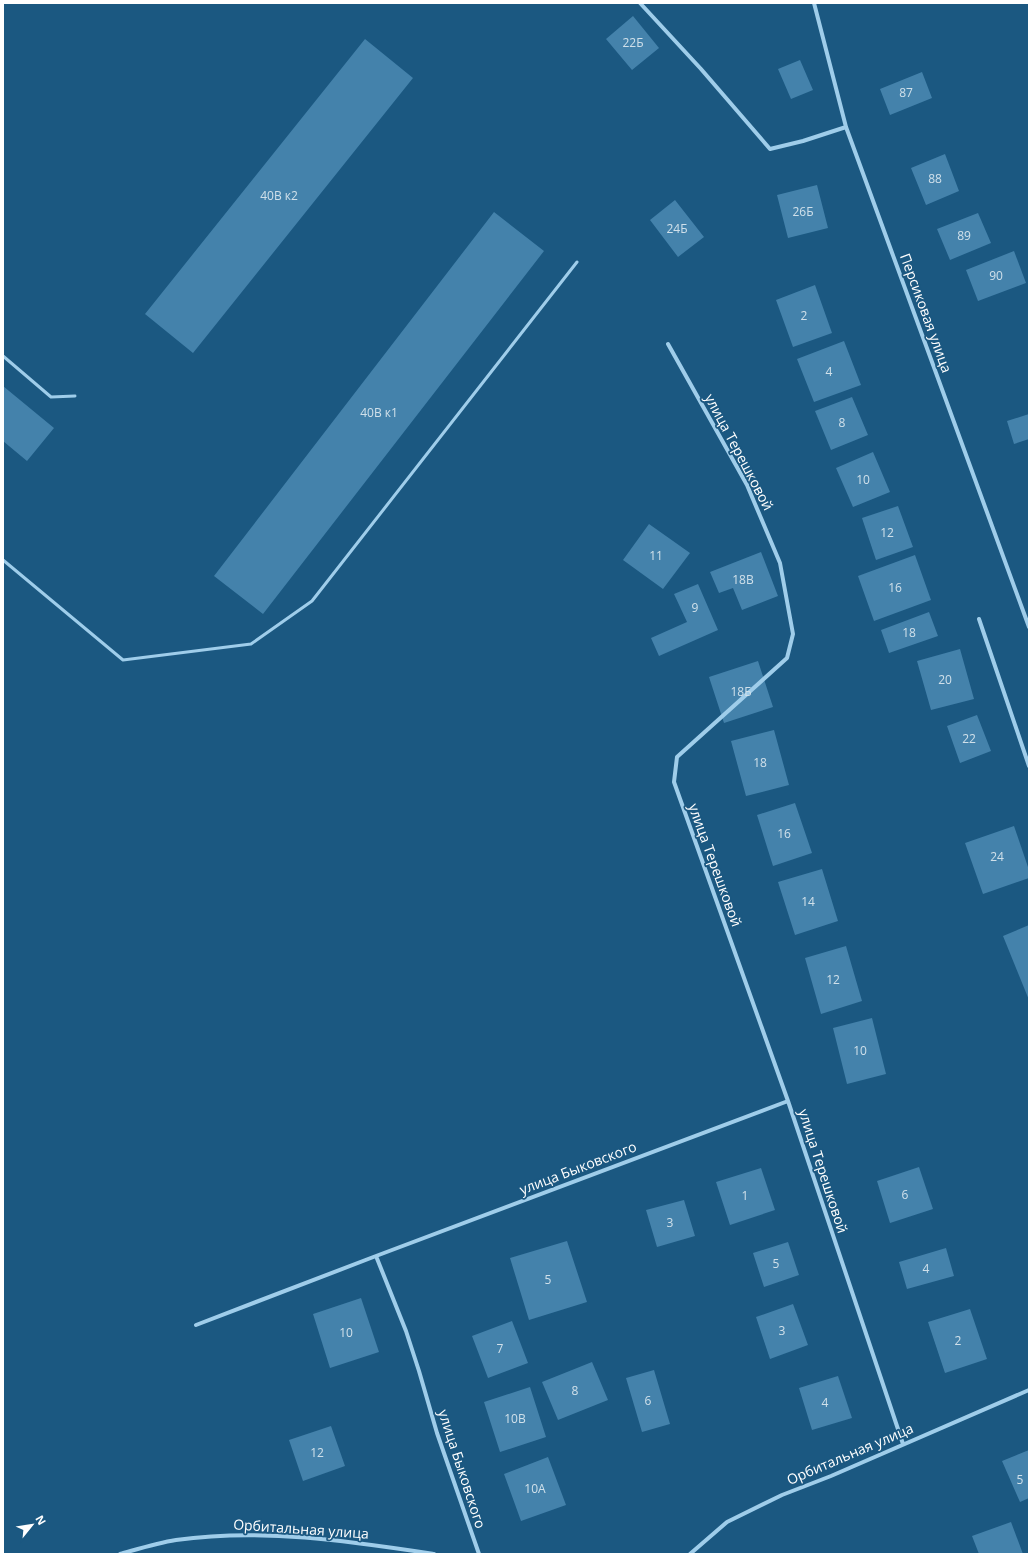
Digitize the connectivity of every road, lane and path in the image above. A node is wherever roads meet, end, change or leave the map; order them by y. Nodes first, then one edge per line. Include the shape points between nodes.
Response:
1 (640, 3) edge
2 (814, 3) edge
3 (846, 127) junction
4 (577, 262) dead end
5 (668, 344) dead end
6 (3, 356) edge
7 (75, 396) dead end
8 (3, 560) edge
9 (979, 618) dead end
10 (1029, 627) edge
11 (1029, 766) edge
12 (788, 1101) junction
13 (376, 1256) junction
14 (196, 1325) dead end
15 (1029, 1390) edge
16 (903, 1444) junction
17 (120, 1554) edge
18 (434, 1554) edge
19 (479, 1554) edge
20 (690, 1554) edge

1 - 3 street via 701,68 770,149
2 - 3 street, Персиковая улица
3 - 10 street, Персиковая улица
4 - 8 lane via 312,601 251,644 123,660
5 - 12 street, улица Терешковой via 747,485 780,563 793,634 787,658 678,757 674,782
6 - 7 lane via 52,397
9 - 11 street
12 - 13 street, улица Быковского
12 - 16 street, улица Терешковой
13 - 14 street, улица Быковского
13 - 19 street, улица Быковского via 406,1331 437,1433
15 - 16 street, Орбитальная улица
16 - 20 street, Орбитальная улица via 782,1495 727,1522
17 - 18 street, Орбитальная улица via 175,1540 242,1534 340,1540

